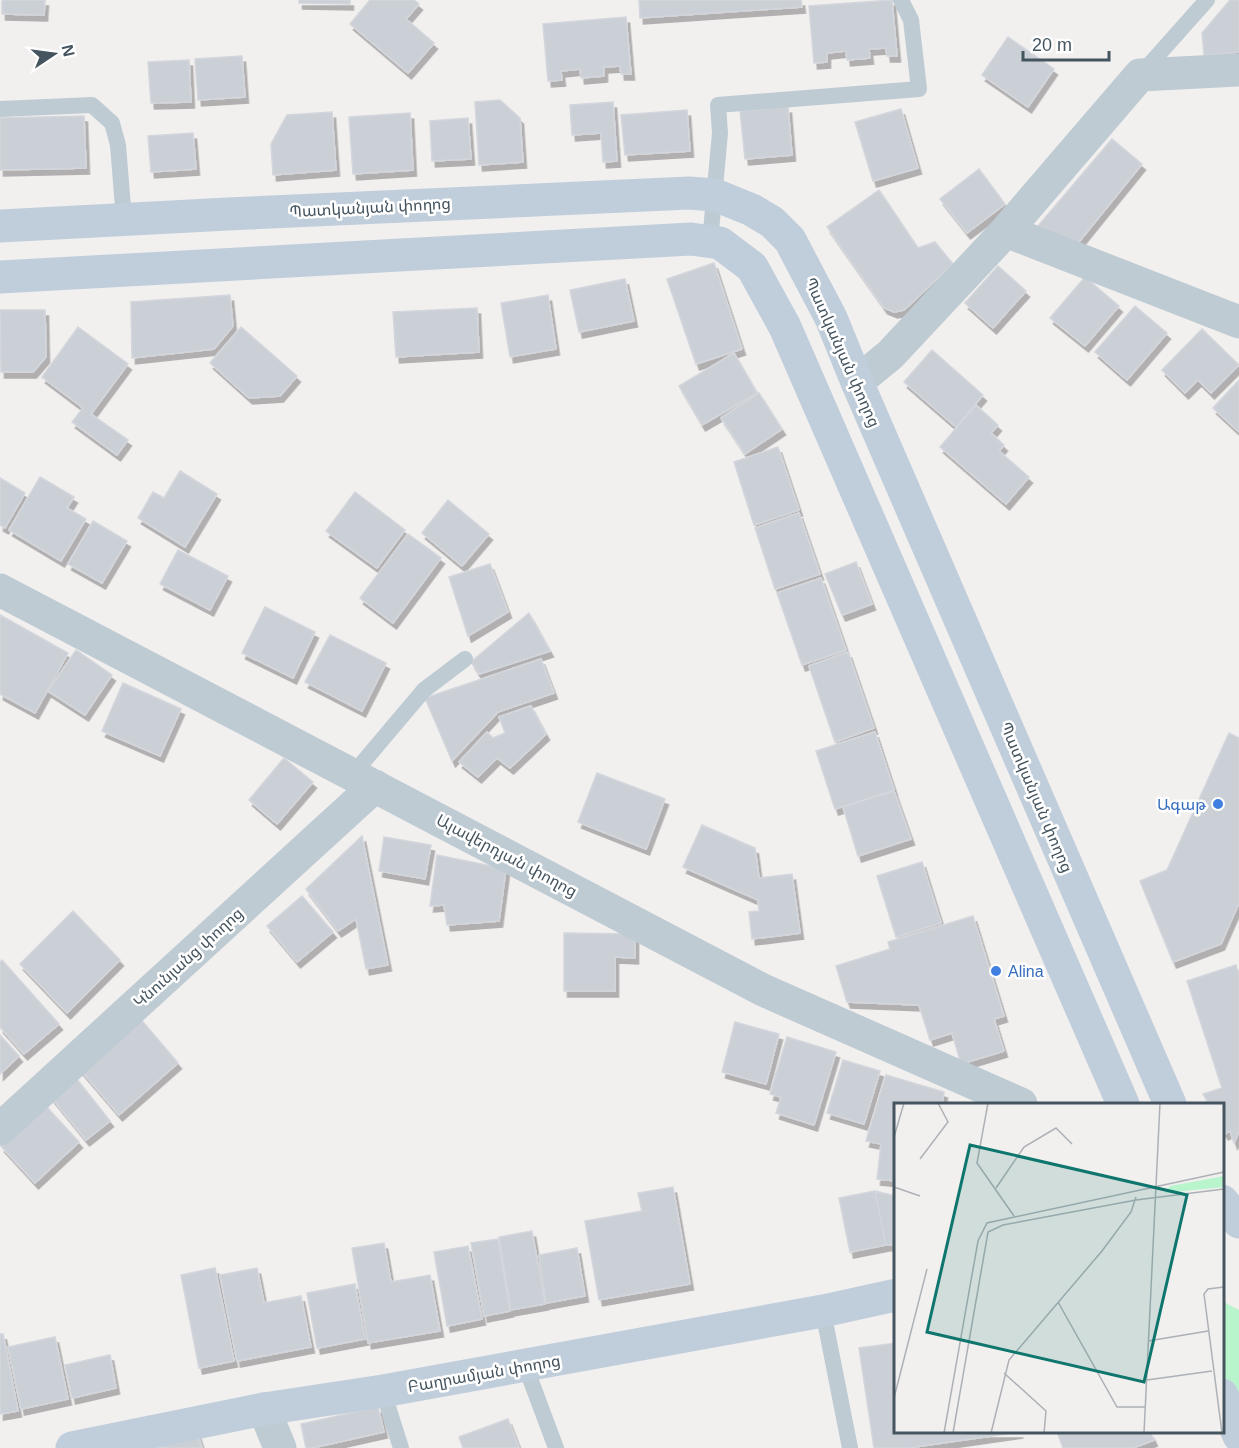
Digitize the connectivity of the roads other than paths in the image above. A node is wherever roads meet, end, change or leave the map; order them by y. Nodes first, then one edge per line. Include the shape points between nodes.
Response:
1 (901, 0) edge
2 (1207, 0) edge
3 (1239, 70) edge
4 (1140, 75) junction
5 (0, 110) edge
6 (714, 195) junction
7 (228, 214) junction
8 (123, 220) junction
9 (0, 226) edge
10 (1006, 231) junction
11 (710, 242) junction
12 (231, 263) junction
13 (0, 277) edge
14 (1239, 322) edge
15 (857, 382) junction
16 (0, 590) edge
17 (465, 659) dead end
18 (364, 780) junction
19 (1019, 1103) edge
20 (1123, 1103) edge
21 (1170, 1103) edge
22 (0, 1129) edge
23 (1224, 1203) edge
24 (1239, 1222) edge
25 (1239, 1230) edge
26 (1224, 1233) edge
27 (894, 1295) edge
28 (823, 1311) junction
29 (525, 1365) junction
30 (383, 1391) junction
31 (1224, 1400) edge
32 (264, 1409) junction
33 (1239, 1436) edge
34 (72, 1448) edge
35 (280, 1448) edge
36 (401, 1448) edge
37 (556, 1448) edge
38 (850, 1448) edge

1 - 6 lane via 911,20 919,89 718,105 720,133
2 - 4 lane
3 - 4 street
4 - 10 street
5 - 8 lane via 92,105 112,123 118,145
6 - 7 main road, Պատկանյան փողոց via 636,194
6 - 11 lane
6 - 15 main road, Պատկանյան փողոց via 752,210 790,240 831,318
7 - 8 main road, Պատկանյան փողոց
7 - 12 main road
8 - 9 main road, Պատկանյան փողոց
10 - 14 street
10 - 15 street via 890,355
11 - 12 main road
11 - 20 main road via 720,243 752,267 785,327
12 - 13 main road
15 - 21 main road, Պատկանյան փողոց
16 - 18 street, Ալավերդյան փողոց
17 - 18 lane via 424,690
18 - 19 street, Ալավերդյան փողոց via 763,990
18 - 22 street, Կնունյանց փողոց
23 - 24 main road
25 - 26 main road
27 - 28 main road, Բաղրամյան փողոց
28 - 29 main road, Բաղրամյան փողոց
28 - 38 lane
29 - 30 main road, Բաղրամյան փողոց
29 - 37 lane
30 - 32 main road, Բաղրամյան փողոց
30 - 36 lane
31 - 33 main road
32 - 34 main road, Բաղրամյան փողոց
32 - 35 street

